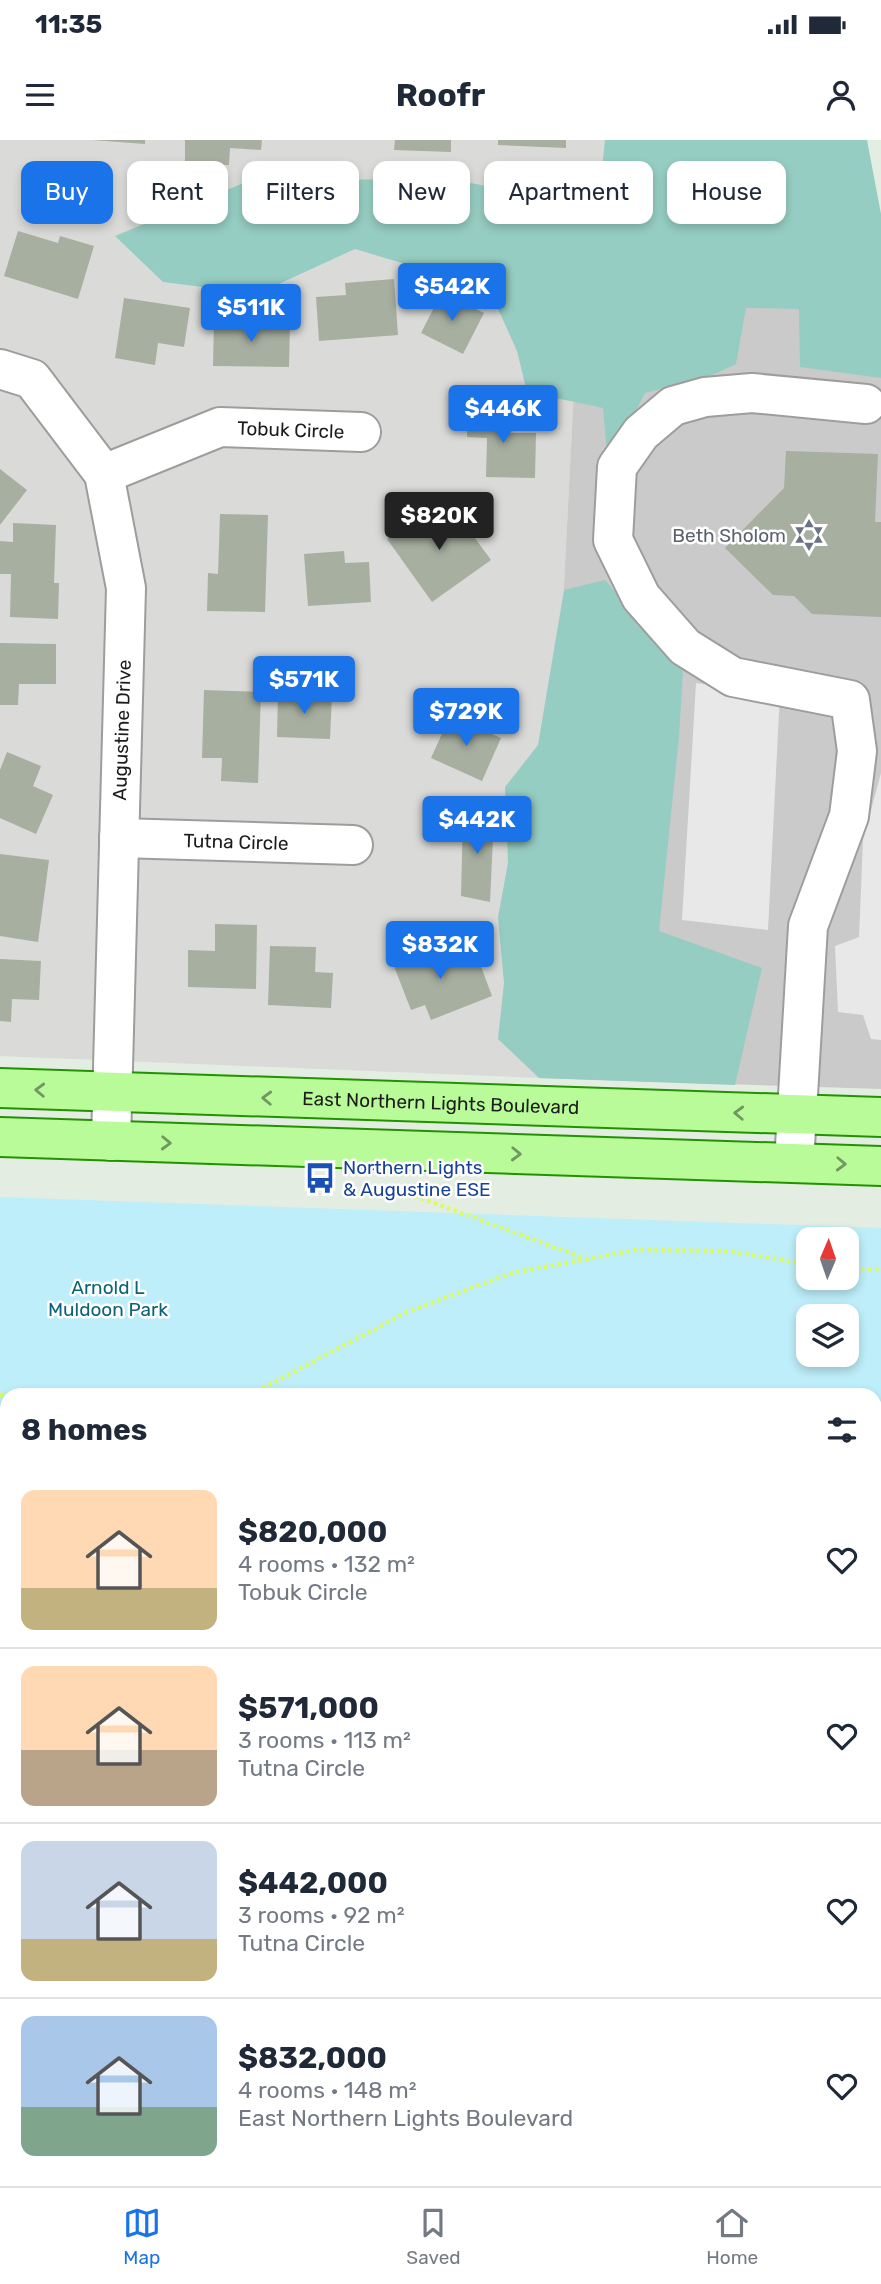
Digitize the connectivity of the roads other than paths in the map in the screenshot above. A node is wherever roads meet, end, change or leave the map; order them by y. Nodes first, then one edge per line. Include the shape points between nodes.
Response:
1 (0, 369) edge
2 (866, 404) dead end
3 (361, 432) dead end
4 (104, 474) junction
5 (119, 838) junction
6 (354, 845) dead end
7 (0, 1088) edge
8 (113, 1093) junction
9 (795, 1115) junction
10 (881, 1117) edge
11 (0, 1137) edge
12 (111, 1141) junction
13 (794, 1163) junction
14 (881, 1166) edge

1 - 4 street, Augustine Drive via 32,379
2 - 9 street via 752,393 705,397 673,406 641,433 617,467 613,540 642,597 685,647 733,677 850,700 857,751 849,816 808,926
3 - 4 street, Tobuk Circle via 220,427
4 - 5 street, Augustine Drive via 126,588
5 - 6 street, Tutna Circle
5 - 8 street, Augustine Drive
8 -> 7 main road, East Northern Lights Boulevard
9 -> 8 main road, East Northern Lights Boulevard
8 - 12 street, Augustine Drive
9 - 10 main road, East Northern Lights Boulevard
9 - 13 street
11 - 12 main road
12 -> 13 main road
13 -> 14 main road

